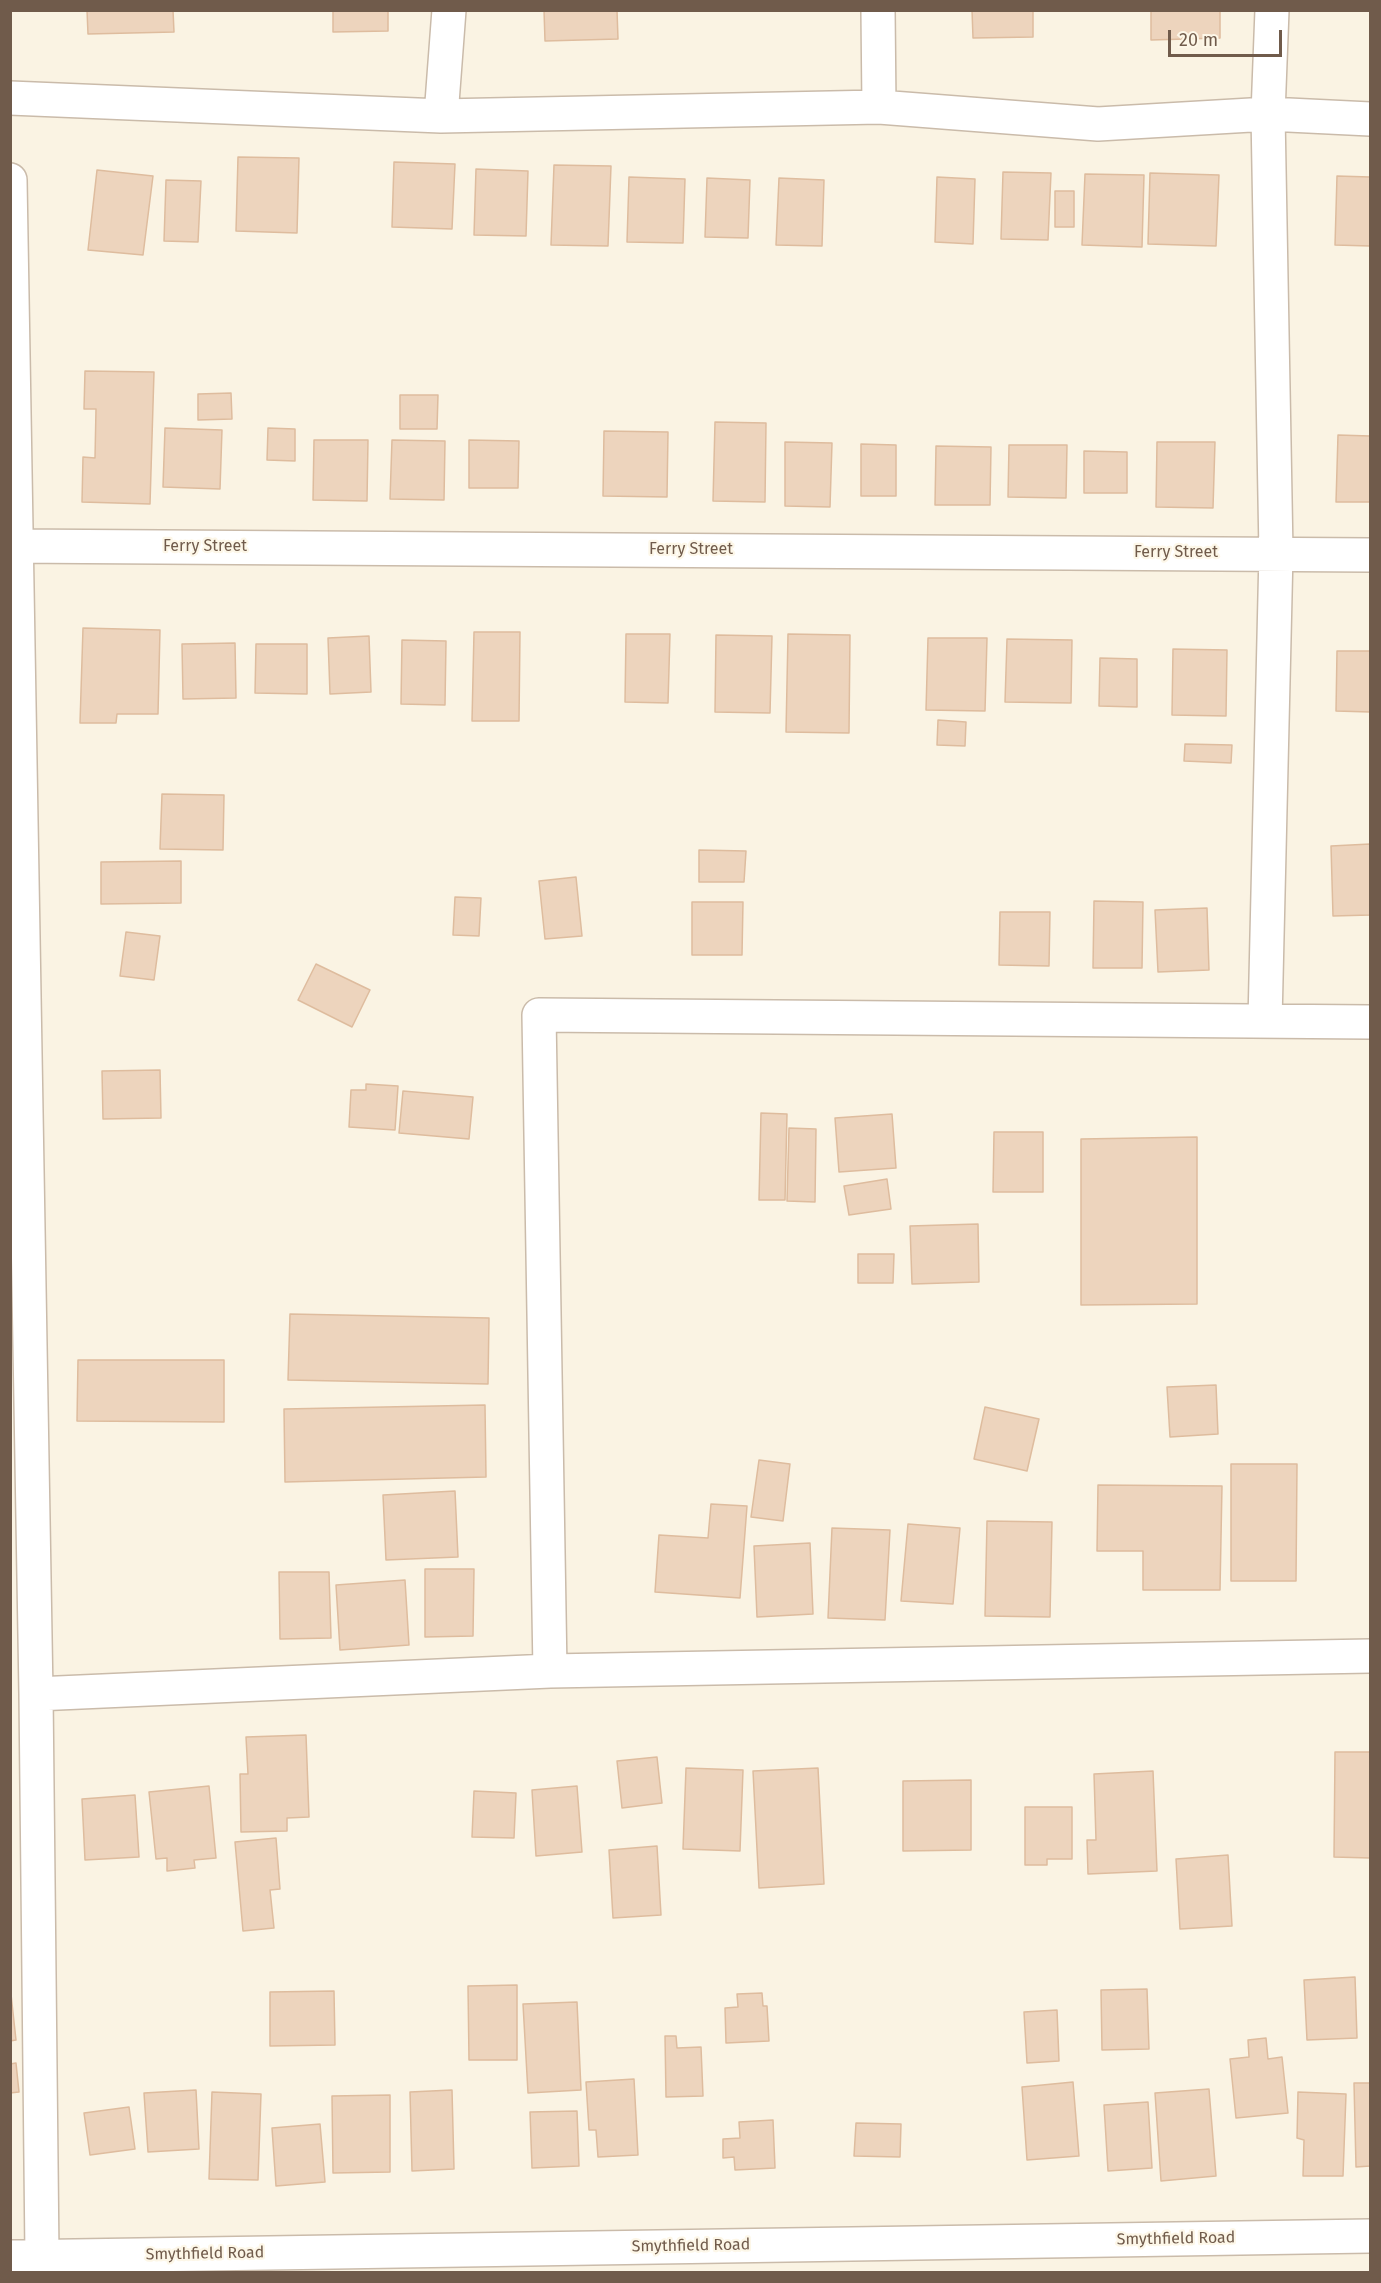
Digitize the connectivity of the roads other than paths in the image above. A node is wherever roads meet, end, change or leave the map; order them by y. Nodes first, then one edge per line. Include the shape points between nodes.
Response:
1 (449, 10) edge
2 (878, 10) edge
3 (1272, 10) edge
4 (10, 98) edge
5 (879, 107) junction
6 (1268, 114) junction
7 (441, 116) junction
8 (1371, 119) edge
9 (10, 180) edge
10 (14, 546) edge
11 (1276, 553) junction
12 (1371, 555) edge
13 (1265, 1021) junction
14 (1371, 1022) edge
15 (1371, 1656) edge
16 (550, 1671) junction
17 (36, 1694) junction
18 (1371, 2236) edge
19 (26, 2256) edge
20 (468, 2261) edge

1 - 7 street
2 - 5 street
3 - 6 street
4 - 7 street
5 - 6 street via 1098,124
5 - 7 street
6 - 8 street
6 - 11 street
9 - 10 street
10 - 11 street, Ferry Street
10 - 17 street
11 - 12 street, Ferry Street
11 - 13 street
13 - 14 street
13 - 16 street via 539,1015
15 - 16 street
16 - 17 street
17 - 19 street
18 - 20 street, Smythfield Road
19 - 20 street, Smythfield Road

